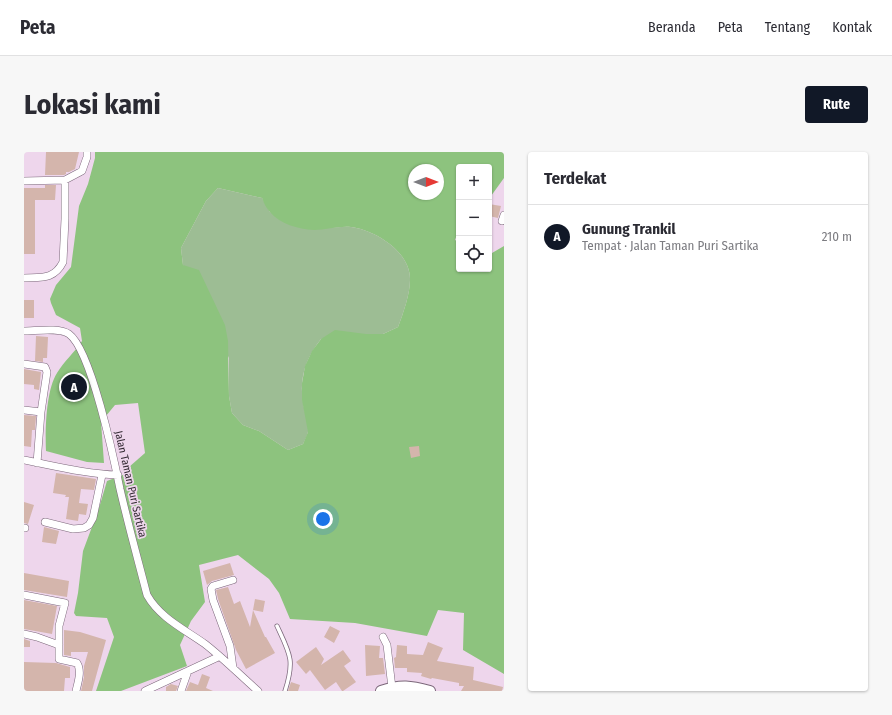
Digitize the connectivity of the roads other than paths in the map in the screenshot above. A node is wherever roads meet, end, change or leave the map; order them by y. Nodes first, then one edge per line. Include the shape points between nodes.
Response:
1 (87, 152) edge
2 (64, 180) junction
3 (24, 181) edge
4 (24, 278) edge
5 (24, 331) edge
6 (24, 364) edge
7 (24, 410) edge
8 (41, 412) junction
9 (24, 460) edge
10 (37, 463) junction
11 (102, 474) junction
12 (118, 475) junction
13 (45, 522) dead end
14 (232, 580) dead end
15 (24, 595) edge
16 (277, 626) dead end
17 (24, 634) edge
18 (383, 637) dead end
19 (59, 645) junction
20 (218, 656) junction
21 (233, 668) junction
22 (188, 671) junction
23 (392, 688) junction
24 (411, 688) edge
25 (76, 691) edge
26 (146, 691) edge
27 (182, 691) edge
28 (258, 691) edge
29 (285, 691) edge
30 (382, 691) edge
31 (430, 691) edge

1 - 2 street via 82,171
2 - 3 street
2 - 4 street via 63,262 50,276
5 - 12 street, Jalan Taman Puri Sartika via 60,331 69,334 79,347 102,410
6 - 8 street via 45,367 47,372
7 - 8 street
8 - 10 street
9 - 10 street
10 - 11 street
11 - 12 street
11 - 13 street via 93,518 89,525 73,529
12 - 20 street, Jalan Taman Puri Sartika via 146,595 167,619 205,644
14 - 21 street via 211,588 230,646
15 - 19 street via 65,603 59,626
16 - 29 lane via 290,655 291,674
17 - 19 street
18 - 23 street via 387,646
19 - 25 street via 59,659 77,663 79,667
20 - 21 street, Jalan Taman Puri Sartika
20 - 22 street
21 - 28 street, Jalan Taman Puri Sartika
22 - 26 street
22 - 27 street
23 - 24 main road
23 - 30 main road
24 - 31 main road

